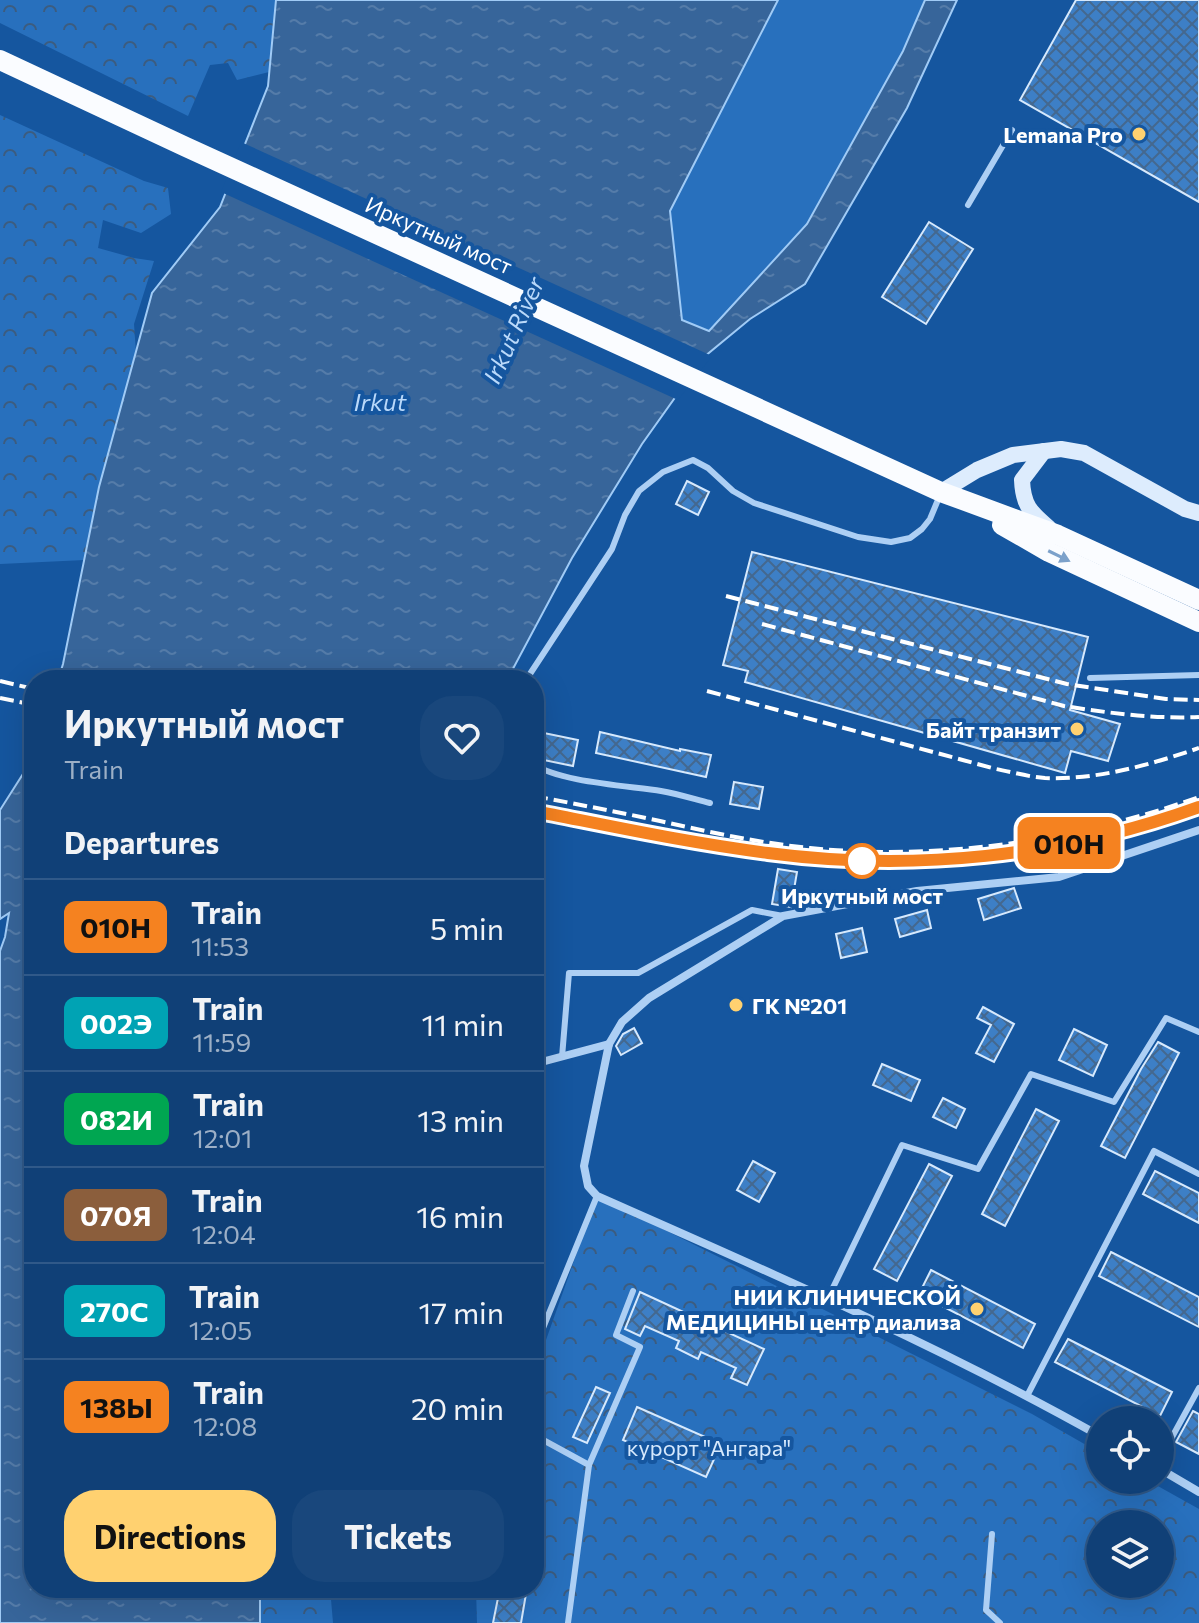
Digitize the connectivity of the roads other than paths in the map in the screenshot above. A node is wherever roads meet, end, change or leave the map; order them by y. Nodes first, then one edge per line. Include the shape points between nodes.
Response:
1 (0, 60) edge
2 (1012, 130) dead end
3 (968, 205) dead end
4 (1044, 451) junction
5 (941, 492) junction
6 (1199, 513) edge
7 (1058, 535) junction
8 (1199, 600) edge
9 (1190, 618) edge
10 (533, 670) edge
11 (1199, 675) edge
12 (1090, 678) dead end
13 (544, 770) edge
14 (710, 803) dead end
15 (1199, 830) edge
16 (783, 916) junction
17 (1199, 1032) edge
18 (609, 1044) junction
19 (562, 1057) junction
20 (544, 1062) edge
21 (1199, 1174) edge
22 (597, 1196) junction
23 (633, 1291) dead end
24 (828, 1298) junction
25 (544, 1326) edge
26 (1199, 1388) edge
27 (1027, 1396) junction
28 (1086, 1428) edge
29 (1174, 1434) edge
30 (544, 1440) edge
31 (589, 1465) junction
32 (1174, 1477) edge
33 (1199, 1492) edge
34 (992, 1534) dead end
35 (568, 1623) edge
36 (1000, 1623) edge

1 - 5 main road, Иркутный мост
2 - 3 lane
4 - 5 main road via 1013,455
4 - 6 main road via 1084,453
4 - 7 main road via 1022,480 1023,496 1032,514
5 - 7 main road, Иркутный мост
5 -> 9 main road via 1049,552
5 - 10 lane via 922,529 891,542 858,537 754,503 693,460 663,472 639,491 612,549
7 - 8 main road, Иркутный мост
11 - 12 lane
13 - 14 lane
15 - 16 street via 1059,877 917,891
16 - 18 street via 649,998 622,1022
16 - 19 lane via 752,910 638,973 569,973
17 - 24 lane via 1166,1018 1114,1102 1031,1074 978,1169 902,1145
18 - 19 street
18 - 22 street via 584,1166 588,1186
19 - 20 street
21 - 27 lane via 1154,1151
22 - 24 street
22 - 25 lane
23 - 31 lane via 616,1335 640,1347
24 - 27 street
26 - 29 lane
27 - 28 street
30 - 31 lane
31 - 35 lane
32 - 33 street
34 - 36 lane via 986,1610

